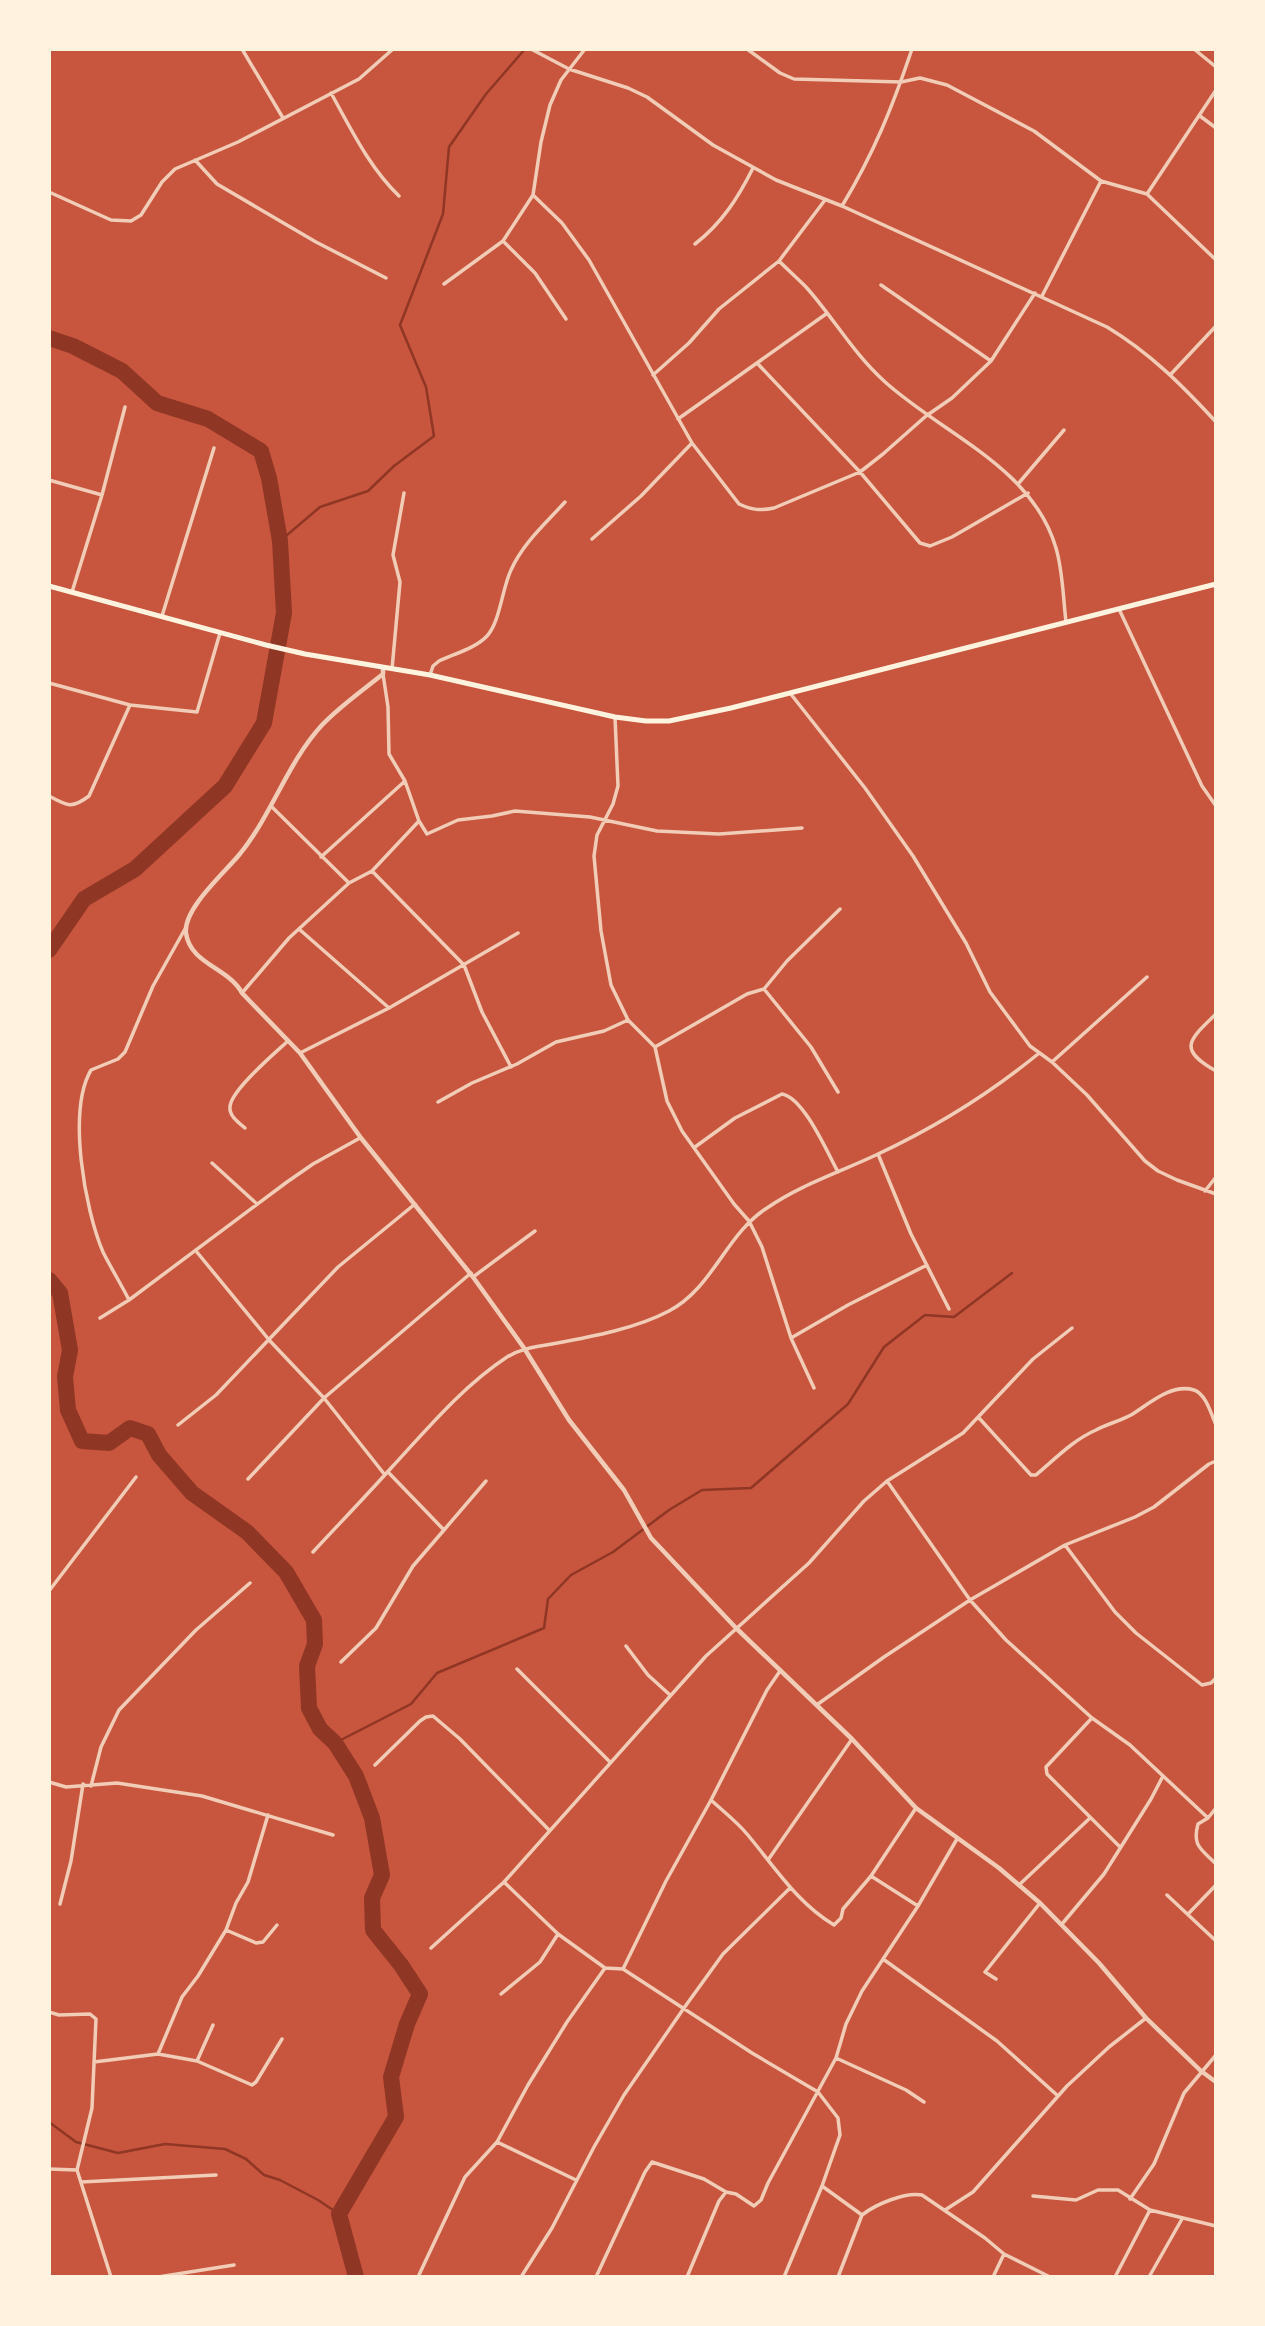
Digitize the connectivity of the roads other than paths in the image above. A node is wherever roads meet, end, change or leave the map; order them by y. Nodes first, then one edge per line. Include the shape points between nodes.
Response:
1 (242, 49) edge
2 (393, 49) edge
3 (531, 49) edge
4 (585, 49) edge
5 (747, 49) edge
6 (912, 49) edge
7 (1194, 49) edge
8 (1216, 67) edge
9 (569, 69) junction
10 (901, 82) junction
11 (1216, 90) edge
12 (331, 93) junction
13 (1200, 116) junction
14 (283, 118) junction
15 (1216, 128) edge
16 (195, 160) junction
17 (753, 168) junction
18 (1101, 181) junction
19 (49, 192) edge
20 (1147, 194) junction
21 (533, 195) junction
22 (399, 196) dead end
23 (825, 200) junction
24 (842, 206) junction
25 (503, 241) junction
26 (695, 244) dead end
27 (1216, 260) edge
28 (779, 261) junction
29 (386, 278) dead end
30 (444, 284) dead end
31 (881, 285) dead end
32 (1035, 293) junction
33 (1042, 296) junction
34 (826, 314) junction
35 (566, 319) dead end
36 (1216, 326) edge
37 (991, 361) junction
38 (758, 364) junction
39 (653, 374) junction
40 (1171, 374) junction
41 (125, 407) dead end
42 (926, 416) junction
43 (678, 419) junction
44 (1216, 422) edge
45 (1064, 430) dead end
46 (692, 443) junction
47 (214, 448) dead end
48 (860, 472) junction
49 (49, 480) edge
50 (1018, 484) junction
51 (404, 493) dead end
52 (1028, 493) junction
53 (102, 495) junction
54 (565, 502) dead end
55 (592, 539) dead end
56 (1216, 584) edge
57 (49, 586) edge
58 (72, 592) junction
59 (1119, 609) junction
60 (162, 617) junction
61 (1066, 622) junction
62 (220, 633) junction
63 (392, 669) junction
64 (383, 671) junction
65 (430, 675) junction
66 (49, 683) edge
67 (790, 692) junction
68 (130, 705) junction
69 (615, 717) junction
70 (405, 781) junction
71 (49, 796) edge
72 (1216, 806) edge
73 (272, 807) junction
74 (605, 820) junction
75 (419, 821) junction
76 (802, 828) dead end
77 (321, 857) junction
78 (372, 871) junction
79 (349, 883) junction
80 (840, 909) dead end
81 (186, 928) junction
82 (299, 929) junction
83 (518, 933) dead end
84 (464, 965) junction
85 (1147, 977) dead end
86 (764, 989) junction
87 (242, 993) junction
88 (389, 1008) junction
89 (1216, 1014) edge
90 (628, 1020) junction
91 (288, 1041) junction
92 (655, 1047) junction
93 (300, 1054) junction
94 (1038, 1054) junction
95 (1052, 1062) junction
96 (512, 1067) junction
97 (1216, 1071) edge
98 (838, 1092) dead end
99 (438, 1102) dead end
100 (245, 1129) dead end
101 (361, 1138) junction
102 (695, 1147) junction
103 (878, 1154) junction
104 (212, 1163) dead end
105 (838, 1172) junction
106 (1216, 1177) edge
107 (1205, 1191) junction
108 (1216, 1194) edge
109 (415, 1204) junction
110 (257, 1205) junction
111 (749, 1221) junction
112 (535, 1231) dead end
113 (195, 1251) junction
114 (927, 1265) junction
115 (472, 1275) junction
116 (130, 1300) junction
117 (949, 1309) dead end
118 (100, 1318) dead end
119 (1072, 1328) dead end
120 (791, 1338) junction
121 (270, 1341) junction
122 (524, 1348) junction
123 (814, 1388) dead end
124 (324, 1398) junction
125 (979, 1418) junction
126 (178, 1425) dead end
127 (1216, 1425) edge
128 (1216, 1461) edge
129 (386, 1474) junction
130 (136, 1477) dead end
131 (248, 1479) dead end
132 (486, 1481) dead end
133 (887, 1481) junction
134 (444, 1530) junction
135 (1065, 1545) junction
136 (313, 1552) dead end
137 (250, 1583) dead end
138 (49, 1591) edge
139 (971, 1600) junction
140 (736, 1628) junction
141 (626, 1646) dead end
142 (341, 1662) dead end
143 (517, 1669) dead end
144 (780, 1671) junction
145 (1216, 1678) edge
146 (670, 1695) junction
147 (818, 1704) junction
148 (1092, 1718) junction
149 (852, 1739) junction
150 (610, 1762) junction
151 (375, 1765) dead end
152 (1163, 1776) junction
153 (49, 1782) edge
154 (83, 1784) junction
155 (91, 1786) junction
156 (712, 1800) junction
157 (916, 1808) junction
158 (1216, 1808) edge
159 (268, 1815) junction
160 (1090, 1818) junction
161 (1208, 1818) junction
162 (549, 1830) junction
163 (333, 1835) dead end
164 (957, 1839) junction
165 (1120, 1847) junction
166 (768, 1860) junction
167 (1216, 1864) edge
168 (871, 1876) junction
169 (504, 1882) junction
170 (1019, 1885) junction
171 (1216, 1885) edge
172 (790, 1888) junction
173 (1167, 1895) dead end
174 (1040, 1903) junction
175 (60, 1904) dead end
176 (918, 1906) junction
177 (1189, 1913) junction
178 (1062, 1924) junction
179 (276, 1925) dead end
180 (226, 1930) junction
181 (558, 1934) junction
182 (1216, 1941) edge
183 (431, 1948) dead end
184 (883, 1959) junction
185 (605, 1968) junction
186 (623, 1969) junction
187 (996, 1979) dead end
188 (501, 1994) dead end
189 (684, 2008) junction
190 (49, 2012) edge
191 (1146, 2018) junction
192 (213, 2025) dead end
193 (282, 2039) dead end
194 (158, 2054) junction
195 (1216, 2055) edge
196 (835, 2058) junction
197 (197, 2061) junction
198 (94, 2062) junction
199 (1200, 2071) junction
200 (1216, 2081) edge
201 (818, 2092) junction
202 (1058, 2096) junction
203 (924, 2102) dead end
204 (497, 2142) junction
205 (49, 2169) edge
206 (77, 2170) junction
207 (216, 2175) dead end
208 (576, 2180) junction
209 (81, 2182) junction
210 (822, 2186) junction
211 (726, 2192) junction
212 (1033, 2196) dead end
213 (1130, 2199) junction
214 (945, 2210) junction
215 (1150, 2210) junction
216 (862, 2216) junction
217 (1182, 2219) junction
218 (1216, 2226) edge
219 (1004, 2254) junction
220 (234, 2265) dead end
221 (205, 2269) junction
222 (111, 2277) edge
223 (158, 2277) edge
224 (206, 2277) edge
225 (418, 2277) edge
226 (521, 2277) edge
227 (596, 2277) edge
228 (687, 2277) edge
229 (784, 2277) edge
230 (838, 2277) edge
231 (993, 2277) edge
232 (1049, 2277) edge
233 (1115, 2277) edge
234 (1149, 2277) edge

1 - 14 street
2 - 12 street via 359,79
3 - 9 street
4 - 9 street
5 - 10 street via 794,79
6 - 10 street
7 - 8 street
9 - 17 street via 647,97
9 - 21 street via 550,105
10 - 18 street via 920,78 970,96 1034,131
10 - 24 street via 867,164
11 - 13 street
12 - 14 street
12 - 22 street via 377,173
13 - 15 street
13 - 20 street
14 - 16 street
16 - 19 street via 167,175 141,215 131,221 111,220
16 - 29 street via 217,184
17 - 23 street
17 - 26 street via 736,202
18 - 20 street
18 - 33 street
20 - 27 street
21 - 25 street
21 - 39 street via 562,223 589,260
23 - 24 street
23 - 28 street
24 - 32 street
25 - 30 street
25 - 35 street via 535,273
28 - 34 street
28 - 39 street via 719,309
31 - 37 street
32 - 33 street
32 - 37 street
33 - 40 street via 1126,339
34 - 38 street
34 - 42 street via 883,380
36 - 40 street
37 - 42 street via 953,398
38 - 43 street
38 - 48 street
39 - 43 street
40 - 44 street
41 - 53 street
42 - 48 street
42 - 50 street
43 - 46 street
45 - 50 street
46 - 48 street via 738,504 749,509 774,508
46 - 55 street
47 - 60 street
48 - 52 street via 920,543 930,546
49 - 53 street
50 - 52 street
51 - 63 street via 393,555 400,582
52 - 61 street via 1056,547
53 - 58 street
54 - 65 street via 513,566 486,638 439,661
56 - 59 main road
57 - 58 main road
58 - 60 main road
59 - 61 main road
59 - 72 street via 1202,786
60 - 62 main road
61 - 67 main road
62 - 64 main road
62 - 68 street via 197,712
63 - 64 main road
63 - 65 main road
64 - 70 street via 389,754
64 - 73 street via 321,726 292,766
65 - 69 main road
66 - 68 street
67 - 69 main road via 669,721
67 - 94 street via 913,856 990,992
68 - 71 street via 89,796 79,804 66,805
69 - 74 street via 619,778
70 - 75 street
70 - 77 street
73 - 77 street
73 - 81 street via 248,845 192,910
74 - 75 street via 515,811 458,820 427,834
74 - 76 street via 657,831 719,834
74 - 90 street via 594,856 601,931 611,985
75 - 78 street
77 - 79 street
78 - 79 street
78 - 84 street
79 - 82 street
80 - 86 street
81 - 87 street via 192,950 238,984
81 - 116 street via 153,986 125,1052 90,1070 81,1104 85,1189 103,1252
82 - 87 street
82 - 88 street
83 - 84 street
84 - 88 street
84 - 96 street via 482,1012
85 - 95 street
86 - 92 street via 747,994
86 - 98 street via 811,1047
87 - 91 street
88 - 93 street
89 - 97 street via 1194,1036 1191,1048 1193,1056
90 - 92 street
90 - 96 street via 604,1031 556,1042
91 - 93 street
91 - 100 street via 231,1101 233,1117
92 - 102 street via 667,1101
93 - 101 street
94 - 95 street
94 - 103 street via 980,1098
95 - 107 street via 1145,1161
96 - 99 street
101 - 109 street
101 - 110 street via 313,1164
102 - 105 street via 773,1096 788,1095
102 - 111 street
103 - 105 street
103 - 114 street
104 - 110 street
105 - 111 street via 785,1196
106 - 107 street
107 - 108 street
109 - 115 street
109 - 121 street via 328,1276
110 - 113 street
111 - 120 street
111 - 122 street via 688,1300 669,1311 621,1328
112 - 115 street
113 - 116 street
113 - 121 street
114 - 117 street
114 - 120 street
115 - 122 street
115 - 124 street
116 - 118 street
119 - 125 street via 1033,1359
120 - 123 street
121 - 124 street
121 - 126 street
122 - 129 street via 445,1408
122 - 140 street via 569,1420 624,1490 651,1538
124 - 129 street
124 - 131 street
125 - 127 street via 1031,1475 1095,1430 1171,1391 1197,1391
125 - 133 street
128 - 135 street via 1154,1507
129 - 134 street
129 - 136 street
130 - 138 street
132 - 134 street
133 - 139 street
133 - 140 street via 809,1563
134 - 142 street via 412,1566 376,1628
135 - 139 street
135 - 145 street via 1136,1633 1202,1685
137 - 155 street via 196,1630 119,1710 101,1746
139 - 147 street
139 - 148 street via 1006,1640
140 - 144 street
140 - 146 street
141 - 146 street
143 - 150 street
144 - 147 street
144 - 156 street
146 - 150 street
147 - 149 street
148 - 152 street
148 - 160 street via 1046,1767 1050,1777
149 - 157 street
149 - 166 street
150 - 162 street
151 - 162 street via 420,1721 433,1716
152 - 161 street
152 - 165 street
153 - 154 street via 66,1787
154 - 155 street
154 - 175 street
155 - 159 street via 117,1783 202,1796
156 - 166 street
156 - 186 street
157 - 164 street
157 - 168 street
158 - 161 street
159 - 163 street
159 - 180 street via 248,1882
160 - 165 street
160 - 170 street
161 - 167 street via 1198,1824 1195,1840
162 - 169 street
164 - 170 street
164 - 176 street
165 - 178 street
166 - 172 street
168 - 172 street via 834,1925
168 - 176 street
169 - 181 street
169 - 183 street
170 - 174 street
171 - 177 street
172 - 189 street via 723,1954
173 - 177 street
174 - 178 street
174 - 187 street via 985,1972
176 - 184 street
177 - 182 street
178 - 191 street
179 - 180 street via 263,1942 256,1943
180 - 194 street via 181,1997
181 - 185 street
181 - 188 street via 540,1962
184 - 196 street via 846,2024
184 - 202 street via 997,2041
185 - 186 street
185 - 204 street via 567,2022
186 - 189 street
189 - 201 street
189 - 208 street via 624,2095
190 - 198 street via 90,2014 96,2020
191 - 199 street
191 - 202 street
192 - 197 street
193 - 197 street via 252,2085
194 - 197 street
194 - 198 street
195 - 199 street
196 - 201 street
196 - 203 street
198 - 206 street via 92,2108
199 - 200 street
199 - 213 street via 1184,2093 1154,2164
201 - 210 street via 841,2126
201 - 211 street via 761,2200 754,2206
202 - 214 street via 973,2192
204 - 208 street
204 - 225 street via 465,2177
205 - 206 street
206 - 209 street
207 - 209 street
208 - 226 street
209 - 222 street
210 - 216 street
210 - 229 street
211 - 227 street via 704,2179 652,2162
211 - 228 street
212 - 213 street via 1076,2200 1108,2189
213 - 215 street
214 - 216 street via 922,2194 911,2193
214 - 219 street
215 - 217 street
215 - 233 street
216 - 230 street
217 - 218 street
217 - 234 street
219 - 231 street
219 - 232 street
220 - 221 street
221 - 223 street
221 - 224 street

